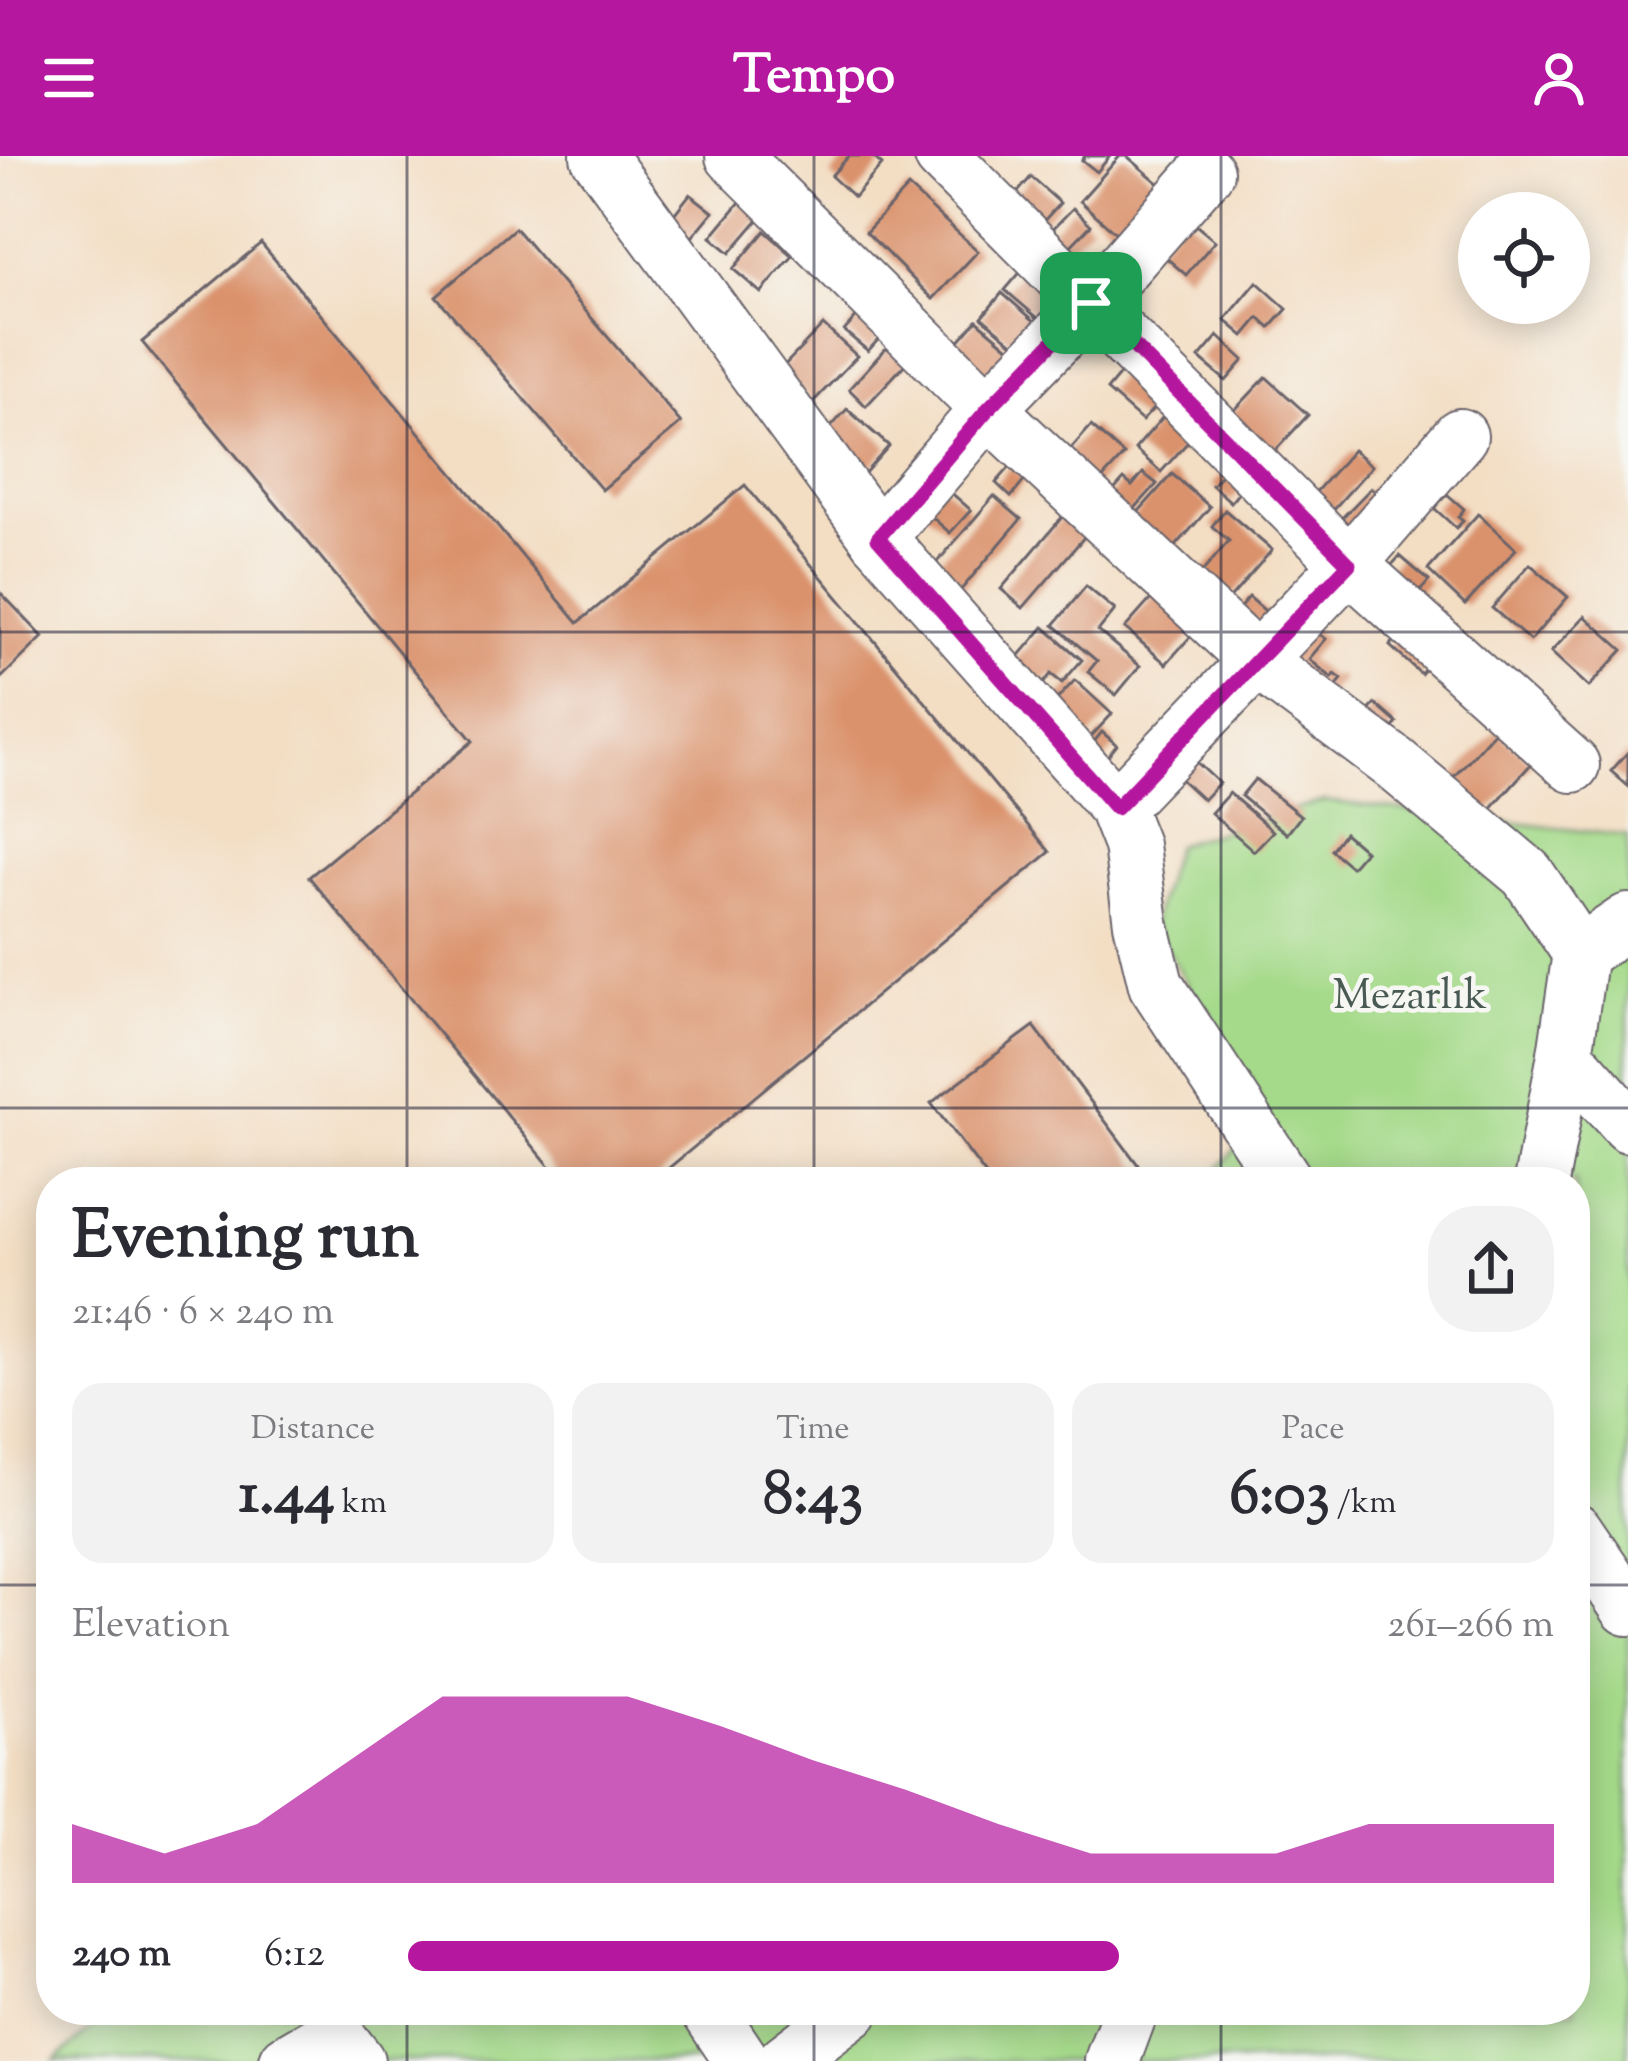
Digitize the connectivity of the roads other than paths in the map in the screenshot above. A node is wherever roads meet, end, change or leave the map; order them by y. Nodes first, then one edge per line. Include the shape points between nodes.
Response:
1 (598, 156) edge
2 (733, 156) edge
3 (942, 156) edge
4 (1206, 172) dead end
5 (1091, 303) junction
6 (988, 409) junction
7 (1460, 436) dead end
8 (878, 538) junction
9 (1349, 564) junction
10 (1256, 660) junction
11 (1572, 765) dead end
12 (1116, 808) junction
13 (1628, 921) edge
14 (1580, 952) junction
15 (1565, 1055) junction
16 (1628, 1125) edge
17 (1271, 1167) edge
18 (1544, 1167) edge
19 (1590, 1552) edge
20 (1628, 1608) edge
21 (832, 2025) edge
22 (1125, 2025) edge
23 (286, 2061) edge
24 (357, 2061) edge
25 (785, 2061) edge
26 (1112, 2061) edge

1 - 8 street
2 - 6 street
3 - 5 street
4 - 5 street
5 - 6 street
5 - 9 street
6 - 8 street
6 - 10 street
7 - 9 street
8 - 12 street
9 - 10 street
9 - 11 street
10 - 12 street
10 - 14 street via 1527,874
12 - 17 street via 1131,845 1156,985
13 - 14 street
14 - 15 street
15 - 16 street
15 - 18 street
19 - 20 street
21 - 25 street
22 - 26 street
23 - 24 street via 335,2033

